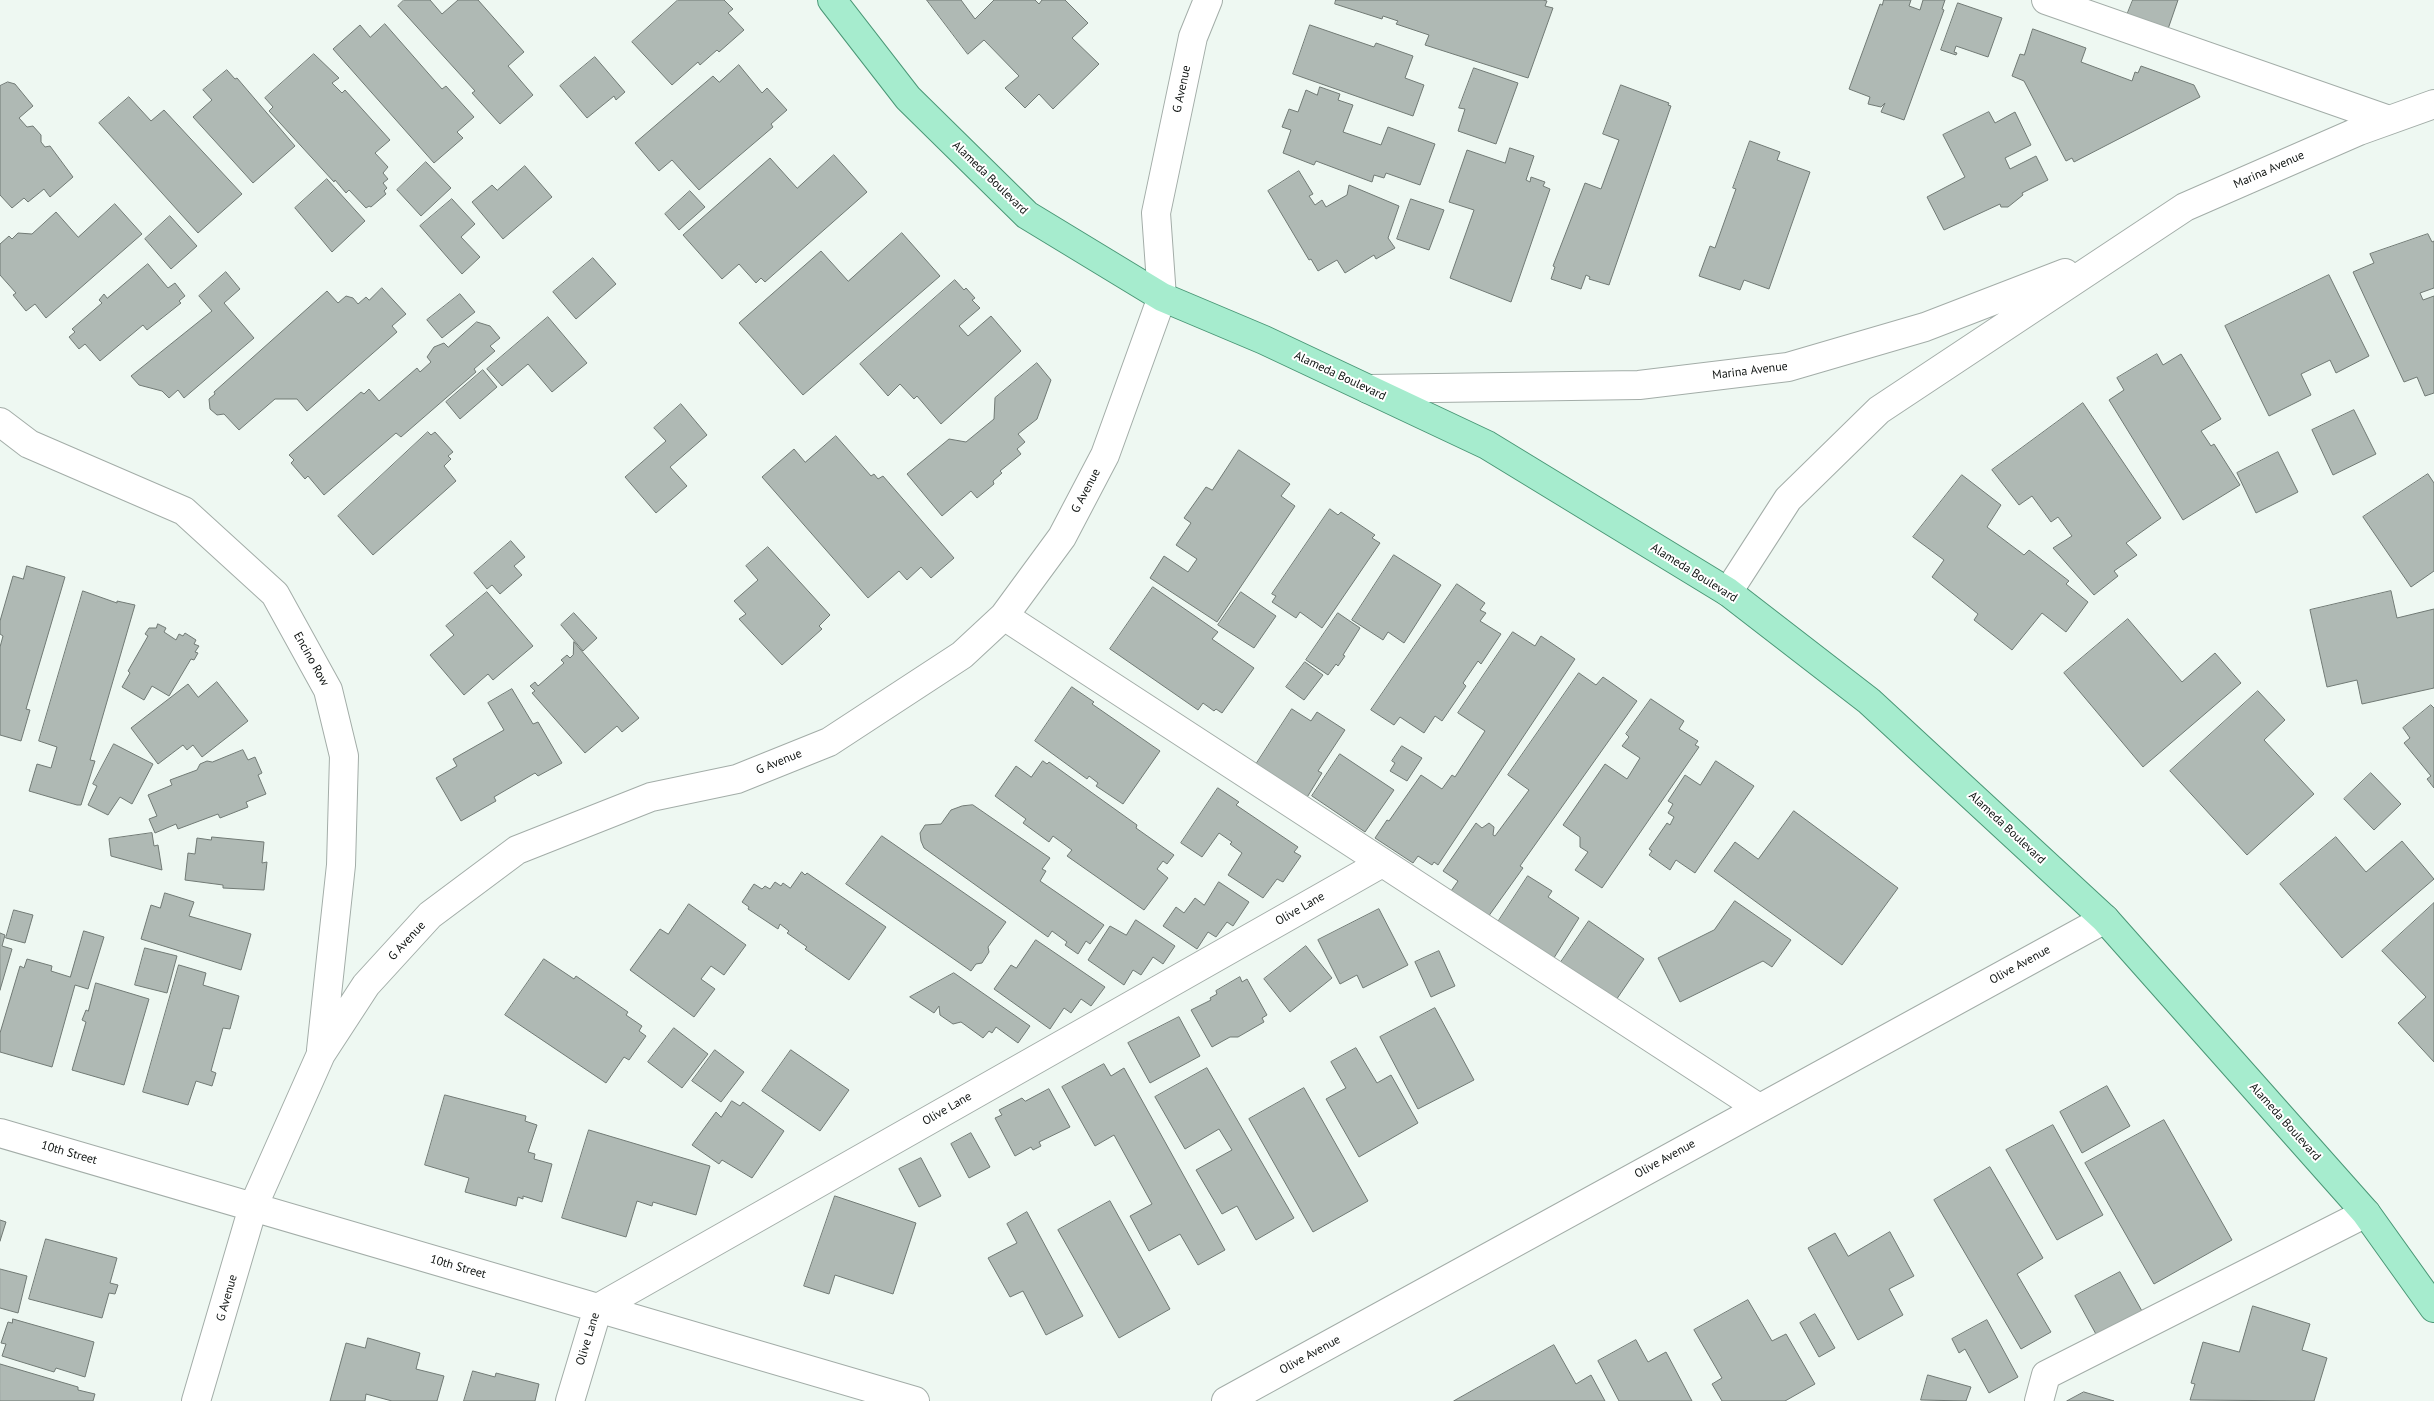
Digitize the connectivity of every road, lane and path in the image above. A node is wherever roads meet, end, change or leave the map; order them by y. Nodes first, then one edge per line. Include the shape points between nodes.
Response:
1 (832, 0) edge
2 (1208, 0) edge
3 (2046, 0) edge
4 (2434, 104) edge
5 (2390, 120) junction
6 (2113, 255) junction
7 (1162, 297) junction
8 (1368, 389) junction
9 (0, 422) edge
10 (1728, 592) junction
11 (1004, 616) junction
12 (1382, 863) junction
13 (2104, 919) junction
14 (320, 1054) junction
15 (1759, 1108) junction
16 (0, 1133) edge
17 (253, 1207) junction
18 (2366, 1213) junction
19 (598, 1308) junction
20 (2434, 1308) edge
21 (196, 1401) edge
22 (570, 1401) edge
23 (915, 1401) edge
24 (1226, 1401) edge
25 (2039, 1401) edge

1 - 7 main road, Alameda Boulevard via 908,98 1027,215
2 - 7 street, G Avenue via 1193,37 1156,213
3 - 5 street
4 - 5 street, Marina Avenue
5 - 6 street, Marina Avenue via 2185,206
6 - 8 street, Marina Avenue via 1925,327 1788,367 1639,385
6 - 10 street, Marina Avenue via 1879,410 1788,498
7 - 8 main road, Alameda Boulevard
7 - 11 street, G Avenue via 1105,455 1062,537
8 - 10 main road, Alameda Boulevard via 1487,445
9 - 14 street, Encino Row via 29,444 184,511 275,594 328,690 344,756 341,865
10 - 13 main road, Alameda Boulevard via 1869,701
11 - 12 street
11 - 14 street, G Avenue via 962,655 829,742 737,780 651,797 517,850 430,915 366,985
12 - 15 street
12 - 19 street, Olive Lane
13 - 15 street, Olive Avenue
13 - 18 main road, Alameda Boulevard
14 - 17 street, G Avenue
15 - 24 street, Olive Avenue
16 - 17 street, 10th Street
17 - 19 street, 10th Street
17 - 21 street, G Avenue
18 - 20 main road, Alameda Boulevard
18 - 25 street via 2046,1375
19 - 22 street, Olive Lane
19 - 23 street, 10th Street

